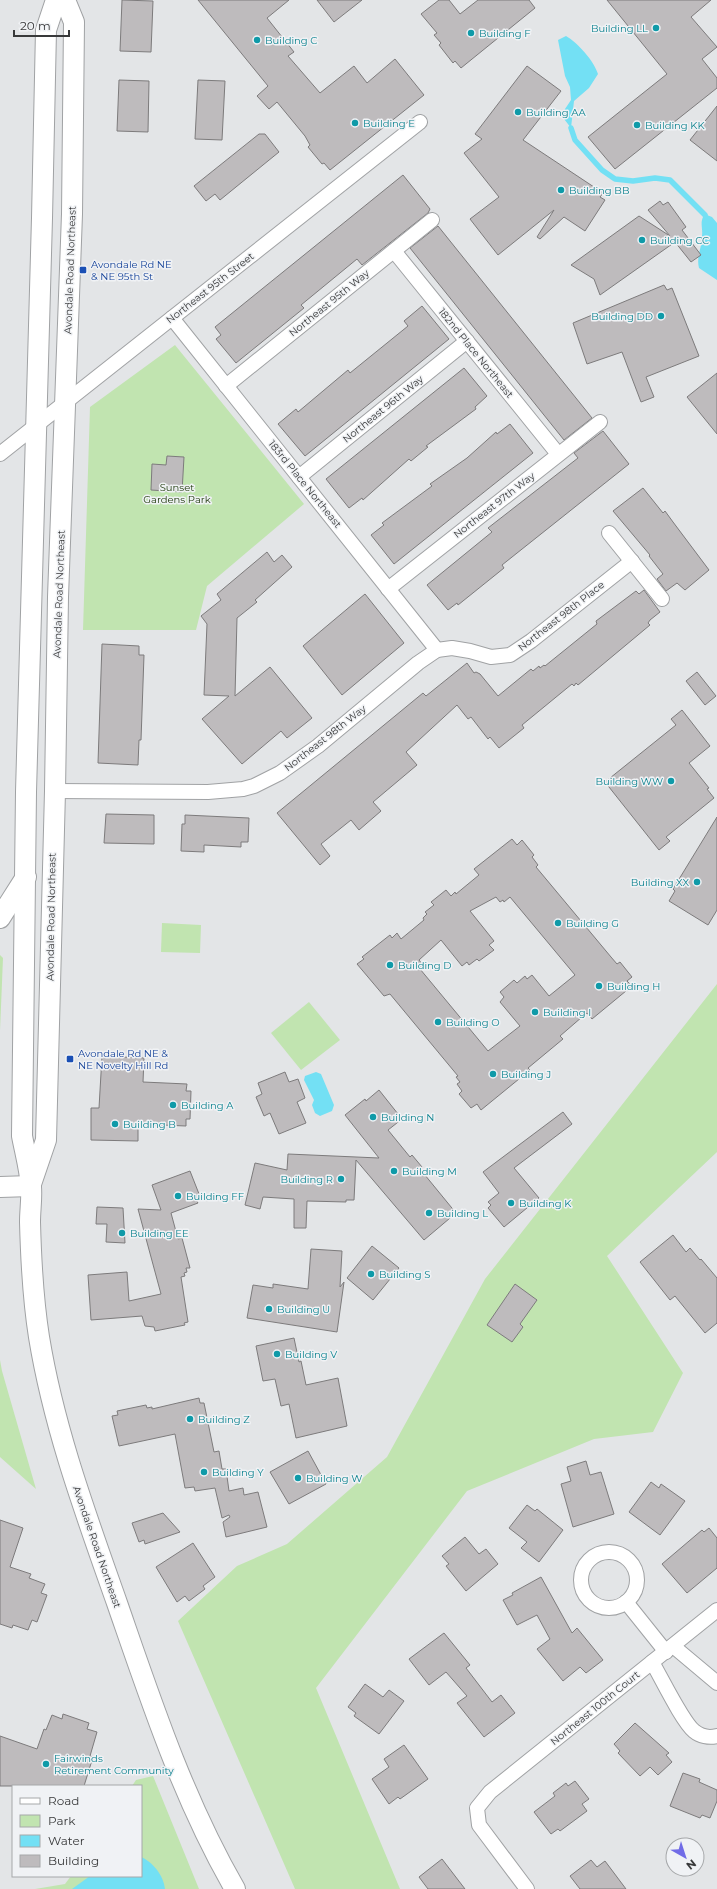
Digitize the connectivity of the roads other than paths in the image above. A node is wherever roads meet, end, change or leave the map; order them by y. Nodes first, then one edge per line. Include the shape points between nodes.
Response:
1 (56, 0) edge
2 (65, 0) edge
3 (420, 122) dead end
4 (432, 220) dead end
5 (394, 251) junction
6 (172, 318) junction
7 (467, 341) junction
8 (226, 386) junction
9 (65, 402) junction
10 (600, 422) dead end
11 (36, 425) junction
12 (0, 454) edge
13 (558, 454) junction
14 (299, 477) junction
15 (609, 533) dead end
16 (632, 561) junction
17 (388, 589) junction
18 (662, 599) dead end
19 (437, 650) junction
20 (28, 728) junction
21 (55, 791) junction
22 (26, 877) junction
23 (0, 918) edge
24 (31, 1186) junction
25 (0, 1187) edge
26 (626, 1602) dead end
27 (717, 1610) edge
28 (669, 1649) junction
29 (652, 1662) junction
30 (717, 1683) edge
31 (717, 1736) edge
32 (235, 1889) edge
33 (527, 1889) edge

1 - 11 main road, Avondale Road Northeast via 46,30
2 - 9 main road, Avondale Road Northeast via 74,22 74,30 72,214
3 - 6 street, Northeast 95th Street
4 - 5 street, Northeast 95th Way
5 - 7 street, 182nd Place Northeast
5 - 8 street, Northeast 95th Way
6 - 8 street, 183rd Place Northeast
6 - 9 street, Northeast 95th Street
7 - 13 street, 182nd Place Northeast
7 - 14 street, Northeast 96th Way
8 - 14 street, 183rd Place Northeast
9 - 11 street, Northeast 95th Street
9 - 21 main road, Avondale Road Northeast via 57,621
10 - 13 street, Northeast 97th Way
11 - 12 street, Northeast 95th Street
11 - 20 main road, Avondale Road Northeast
13 - 17 street, Northeast 97th Way
14 - 17 street, 183rd Place Northeast
15 - 16 street
16 - 18 street
16 - 19 street, Northeast 98th Place via 510,655 491,658 452,648
17 - 19 street, 183rd Place Northeast
19 - 21 street, Northeast 98th Way via 318,746 280,773 254,786 208,792
20 - 21 main road via 40,746 44,784 48,789
20 - 22 main road, Avondale Road Northeast
21 - 24 main road, Avondale Road Northeast via 46,1140
22 - 23 main road
22 - 24 main road, Avondale Road Northeast via 22,1136
24 - 25 main road
24 - 32 main road, Avondale Road Northeast via 32,1280 49,1390 63,1445 178,1773 204,1833
26 - 28 street
27 - 28 street, Northeast 100th Court
28 - 29 street, Northeast 100th Court
28 - 30 street
29 - 31 street via 689,1726 700,1735
29 - 33 street, Northeast 100th Court via 490,1792 477,1808 479,1825

